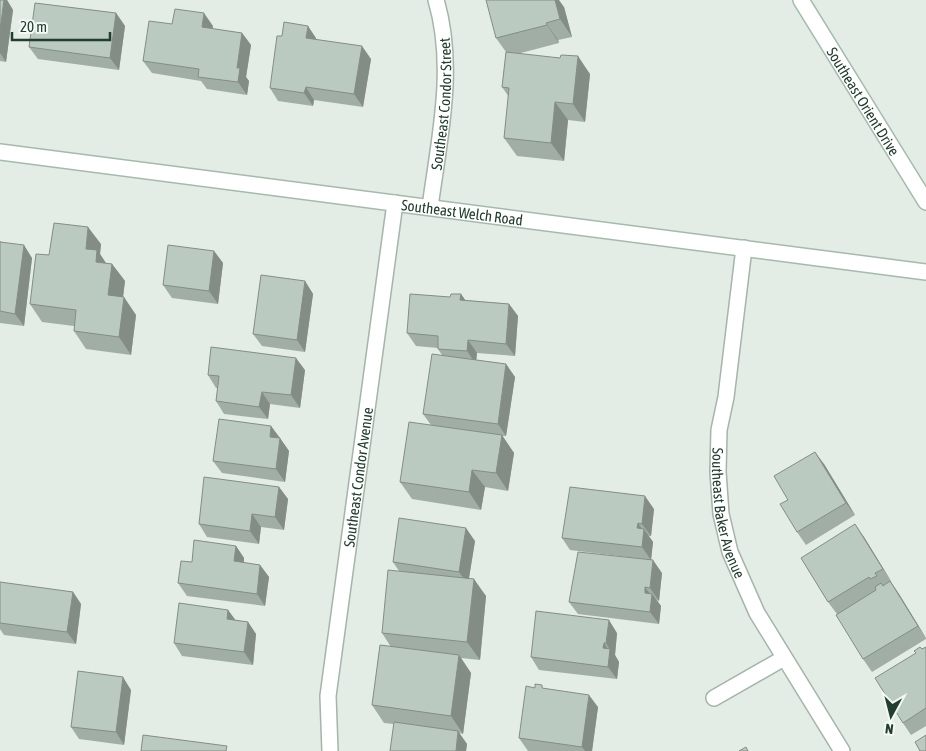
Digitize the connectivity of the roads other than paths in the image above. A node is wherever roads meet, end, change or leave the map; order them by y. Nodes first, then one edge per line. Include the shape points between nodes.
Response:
1 (436, 0) edge
2 (801, 0) edge
3 (0, 152) edge
4 (395, 202) junction
5 (926, 202) edge
6 (430, 208) junction
7 (744, 248) junction
8 (926, 272) edge
9 (784, 658) junction
10 (714, 698) dead end
11 (330, 751) edge
12 (842, 751) edge

1 - 6 street, Southeast Condor Street via 442,21 446,84
2 - 5 street, Southeast Orient Drive
3 - 4 street, Southeast Welch Road
4 - 6 street, Southeast Welch Road
4 - 11 street, Southeast Condor Avenue via 328,696
6 - 7 street, Southeast Welch Road
7 - 8 street, Southeast Welch Road
7 - 9 street, Southeast Baker Avenue via 720,430 721,514 730,552 745,590
9 - 10 street
9 - 12 street, Southeast Baker Avenue

